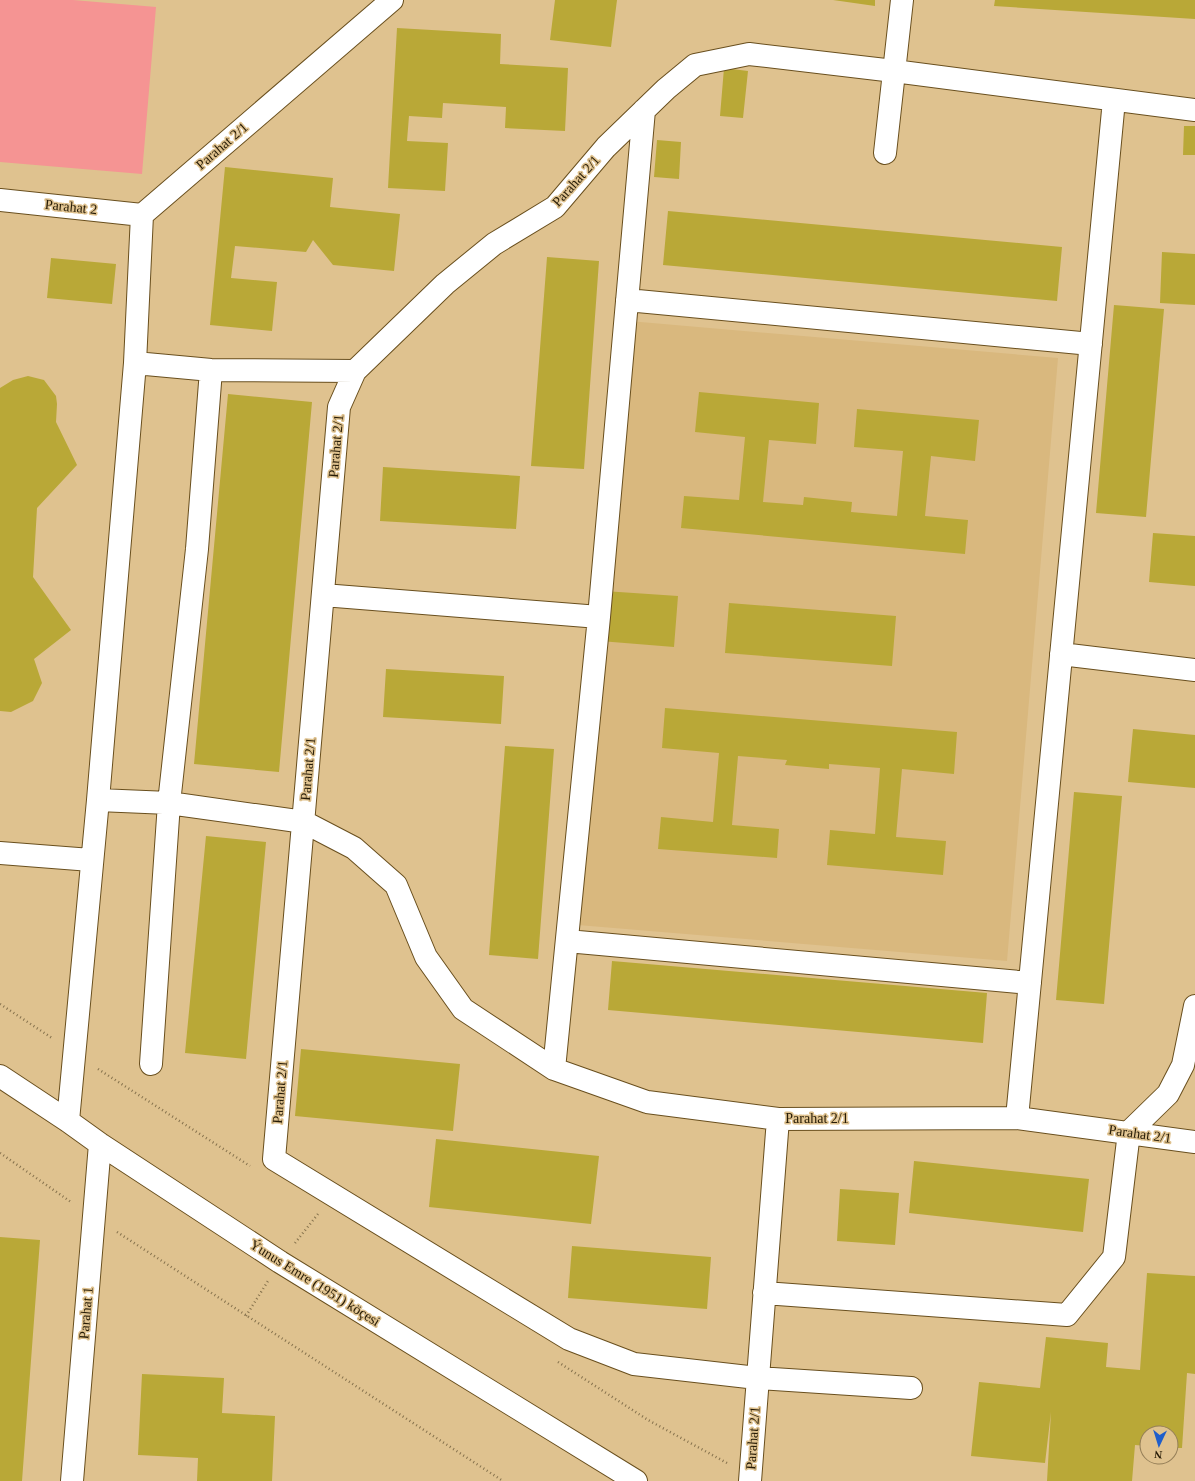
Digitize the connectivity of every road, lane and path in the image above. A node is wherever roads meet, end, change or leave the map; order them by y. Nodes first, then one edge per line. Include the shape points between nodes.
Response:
1 (392, 0) edge
2 (902, 0) edge
3 (894, 71) junction
4 (1114, 100) junction
5 (644, 110) junction
6 (1195, 110) edge
7 (886, 153) dead end
8 (0, 200) edge
9 (142, 215) junction
10 (627, 300) junction
11 (1091, 344) junction
12 (135, 363) junction
13 (211, 370) junction
14 (355, 371) junction
15 (323, 596) junction
16 (599, 617) junction
17 (1061, 654) junction
18 (1195, 670) edge
19 (98, 800) junction
20 (169, 803) junction
21 (304, 822) junction
22 (0, 853) edge
23 (91, 860) junction
24 (567, 941) junction
25 (1030, 983) junction
26 (1195, 1006) edge
27 (151, 1064) dead end
28 (554, 1069) junction
29 (0, 1076) edge
30 (1017, 1118) junction
31 (778, 1119) junction
32 (68, 1121) junction
33 (1129, 1132) junction
34 (1195, 1142) edge
35 (100, 1144) junction
36 (0, 1153) edge
37 (94, 1218) junction
38 (764, 1293) junction
39 (757, 1378) junction
40 (911, 1388) dead end
41 (72, 1481) edge
42 (503, 1481) edge
43 (636, 1481) edge
44 (750, 1481) edge

1 - 9 street, Parahat 2/1
2 - 3 street
3 - 4 street, Parahat 2/1
3 - 5 street, Parahat 2/1 via 749,54 695,65
3 - 7 street
4 - 6 street, Parahat 2/1
4 - 11 street
5 - 10 street
5 - 14 street, Parahat 2/1 via 606,147 555,207 494,244 445,284
8 - 9 street, Parahat 2
9 - 12 street
10 - 11 street
10 - 16 street
11 - 17 street
12 - 13 street
12 - 19 street
13 - 14 street
13 - 20 street via 197,549
14 - 15 street, Parahat 2/1 via 339,407
15 - 16 street
15 - 21 street, Parahat 2/1
16 - 24 street
17 - 18 street
17 - 25 street
19 - 20 street
19 - 23 street
20 - 21 street
20 - 27 street
21 - 28 street via 354,848 396,885 426,957 463,1009
21 - 39 street, Parahat 2/1 via 274,1159 569,1340 634,1364
22 - 23 street
23 - 32 street
24 - 25 street
24 - 28 street
25 - 30 street
26 - 33 street via 1183,1065 1168,1094
28 - 31 street via 647,1102
29 - 32 street, Ýunus Emre (1951) köçesi
30 - 31 street, Parahat 2/1
30 - 33 street, Parahat 2/1
31 - 38 street, Parahat 2/1
32 - 35 street, Ýunus Emre (1951) köçesi
33 - 34 street, Parahat 2/1
33 - 38 street via 1114,1257 1067,1315
35 - 37 street, Parahat 1
35 - 43 street, Ýunus Emre (1951) köçesi via 280,1262
36 - 37 path
37 - 41 street, Parahat 1
37 - 42 path
38 - 39 street, Parahat 2/1
39 - 40 street
39 - 44 street, Parahat 2/1

